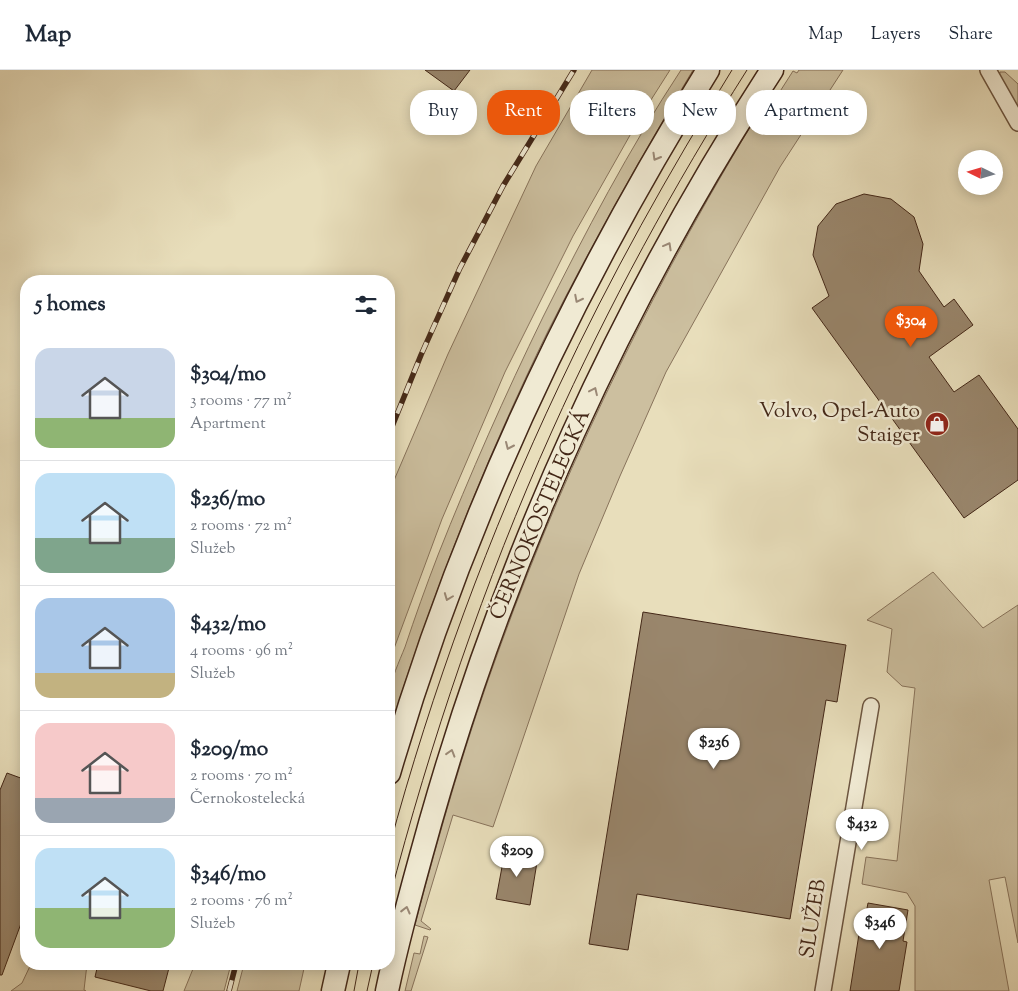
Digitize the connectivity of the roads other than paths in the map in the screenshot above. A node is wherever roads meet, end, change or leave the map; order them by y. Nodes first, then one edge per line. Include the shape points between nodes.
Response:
1 (708, 70) edge
2 (772, 70) edge
3 (988, 70) edge
4 (1018, 123) edge
5 (871, 706) dead end
6 (395, 754) edge
7 (395, 958) edge
8 (338, 970) edge
9 (392, 970) edge
10 (333, 991) edge
11 (387, 991) edge
12 (824, 991) edge

1 -> 6 main road via 616,228 523,415 445,605
7 -> 2 main road, ČERNOKOSTELECKÁ via 416,871 454,742 498,616 543,504 575,430 653,272 710,170
3 - 4 street
5 - 12 street, SLUŽEB
8 - 10 main road
11 -> 9 main road, ČERNOKOSTELECKÁ

